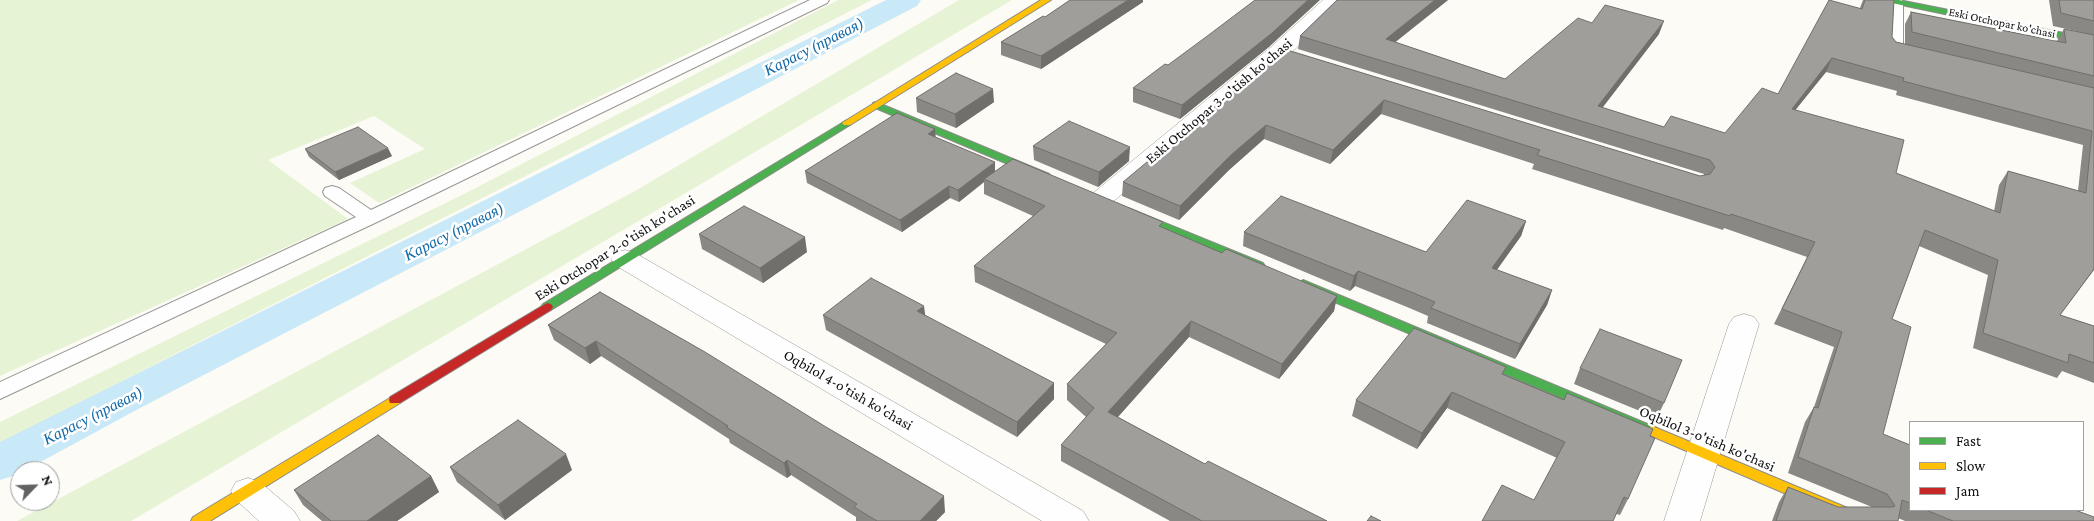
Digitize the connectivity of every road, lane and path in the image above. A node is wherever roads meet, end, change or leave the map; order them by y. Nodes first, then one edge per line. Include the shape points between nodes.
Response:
1 (822, 0) edge
2 (1047, 0) edge
3 (1335, 0) edge
4 (1901, 2) edge
5 (2094, 42) edge
6 (1923, 57) edge
7 (876, 104) junction
8 (1056, 180) edge
9 (332, 192) dead end
10 (1106, 201) joint
11 (370, 218) junction
12 (626, 259) junction
13 (1266, 268) edge
14 (1293, 280) edge
15 (1744, 324) dead end
16 (0, 390) edge
17 (1704, 453) junction
18 (248, 491) junction
19 (198, 521) edge
20 (282, 521) edge
21 (1071, 521) edge
22 (1682, 521) edge
23 (1864, 521) edge

1 - 11 lane
2 - 7 street, Eski Otchopar 2-o'tish ko'chasi
3 - 10 street, Eski Otchopar 3-o'tish ko'chasi via 1288,55
4 - 5 street, Eski Otchopar ko'chasi
4 - 6 lane via 1894,50
7 - 8 street
7 - 12 street, Eski Otchopar 2-o'tish ko'chasi
9 - 11 lane
10 - 13 street
11 - 16 lane
12 - 18 street, Eski Otchopar 2-o'tish ko'chasi
12 - 21 street, Oqbilol 4-o'tish ko'chasi
14 - 17 street, Oqbilol 3-o'tish ko'chasi
15 - 17 street
17 - 22 street
17 - 23 street, Oqbilol 3-o'tish ko'chasi
18 - 19 street, Eski Otchopar 2-o'tish ko'chasi
18 - 20 street

